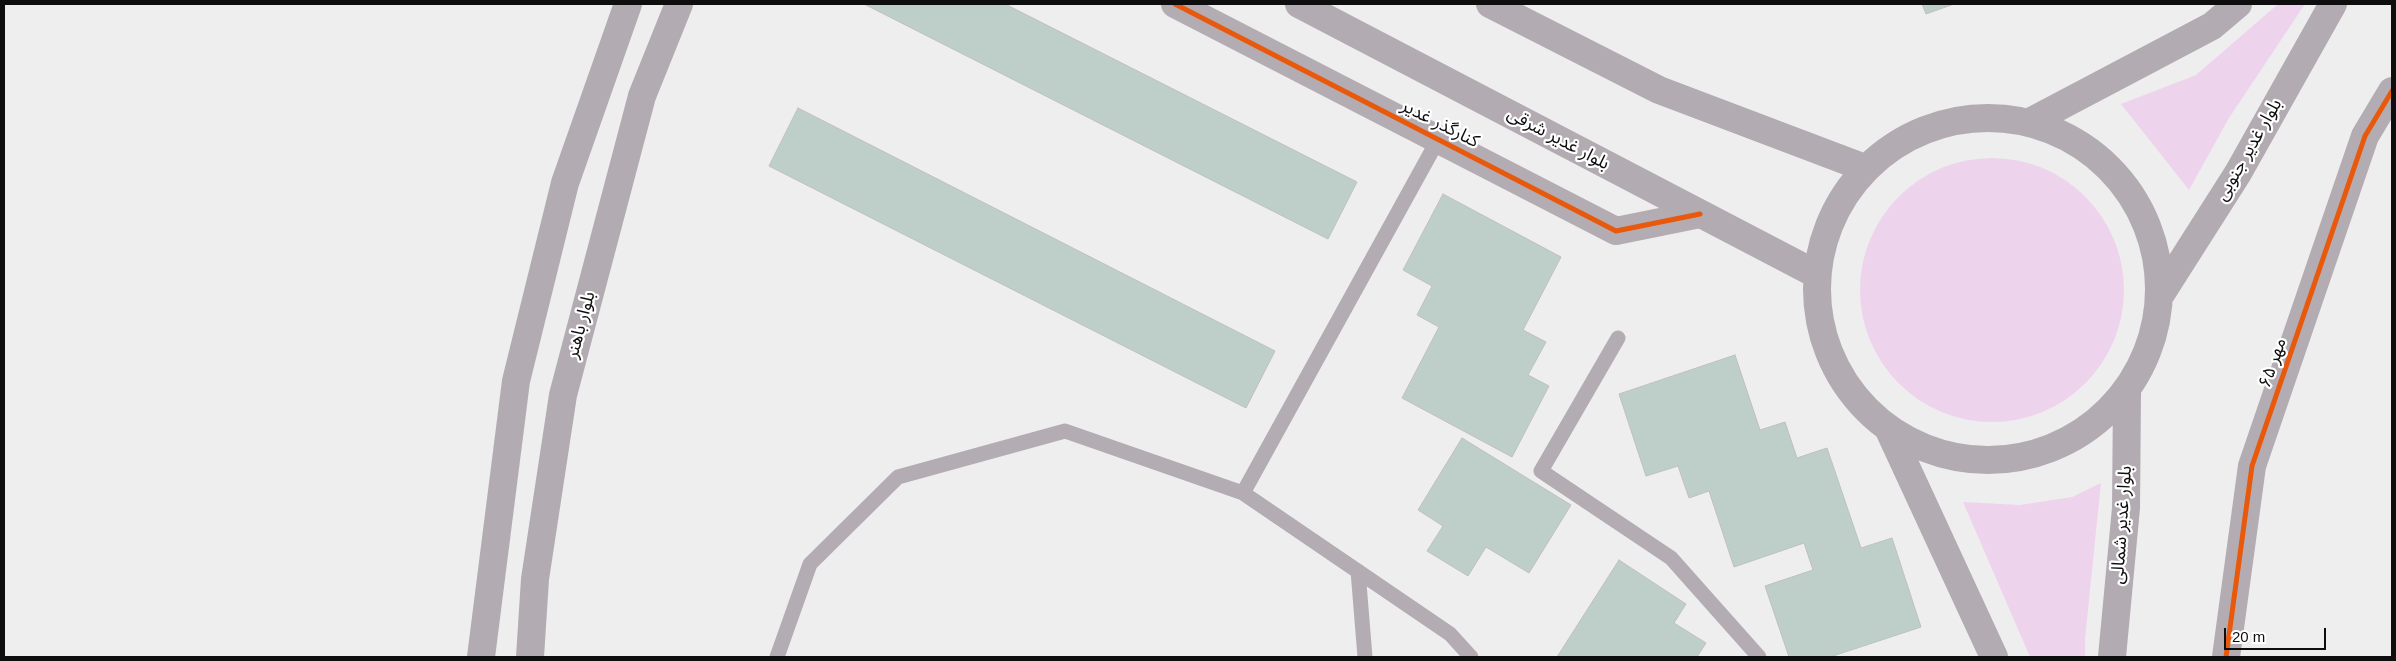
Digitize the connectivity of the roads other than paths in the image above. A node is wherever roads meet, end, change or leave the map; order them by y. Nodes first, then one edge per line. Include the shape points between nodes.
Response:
1 (628, 4) edge
2 (679, 4) edge
3 (1174, 4) edge
4 (1299, 4) edge
5 (1490, 4) edge
6 (2238, 4) edge
7 (2333, 4) edge
8 (2392, 91) edge
9 (2030, 122) junction
10 (1439, 138) junction
11 (1865, 168) junction
12 (1700, 214) junction
13 (1816, 274) junction
14 (2161, 294) junction
15 (1618, 338) dead end
16 (2127, 393) junction
17 (1889, 430) junction
18 (1243, 493) junction
19 (1358, 572) junction
20 (481, 657) edge
21 (530, 657) edge
22 (777, 657) edge
23 (1365, 657) edge
24 (1471, 657) edge
25 (1759, 657) edge
26 (1994, 657) edge
27 (2112, 657) edge
28 (2226, 657) edge

1 - 20 main road via 565,183 516,381
2 - 21 main road, بلوار باهنر via 642,96 563,395 535,579
3 - 10 street, کنارگذر غدیر
4 - 12 main road, بلوار غدیر شرقی
5 - 11 main road via 1660,90
6 - 9 main road via 2212,26
7 - 14 main road, بلوار غدیر جنوبی via 2238,172
8 - 28 street, مهر ۶۵ via 2364,136 2252,466
9 - 11 main road via 1970,117 1913,133
9 - 14 main road via 2085,146 2128,188 2154,242
10 - 12 street, کنارگذر غدیر via 1616,231
10 - 18 lane
11 - 13 main road via 1831,217
12 - 13 main road, بلوار غدیر شرقی
13 - 17 main road via 1821,334 1846,388
14 - 16 main road via 2151,346
15 - 25 lane via 1541,471 1671,558
16 - 17 main road via 2088,430 2041,454 1988,462 1936,454
16 - 27 main road, بلوار غدیر شمالی via 2126,508
17 - 26 main road
18 - 19 lane
18 - 22 lane via 1064,431 898,477 810,564
19 - 23 lane
19 - 24 lane via 1450,634

